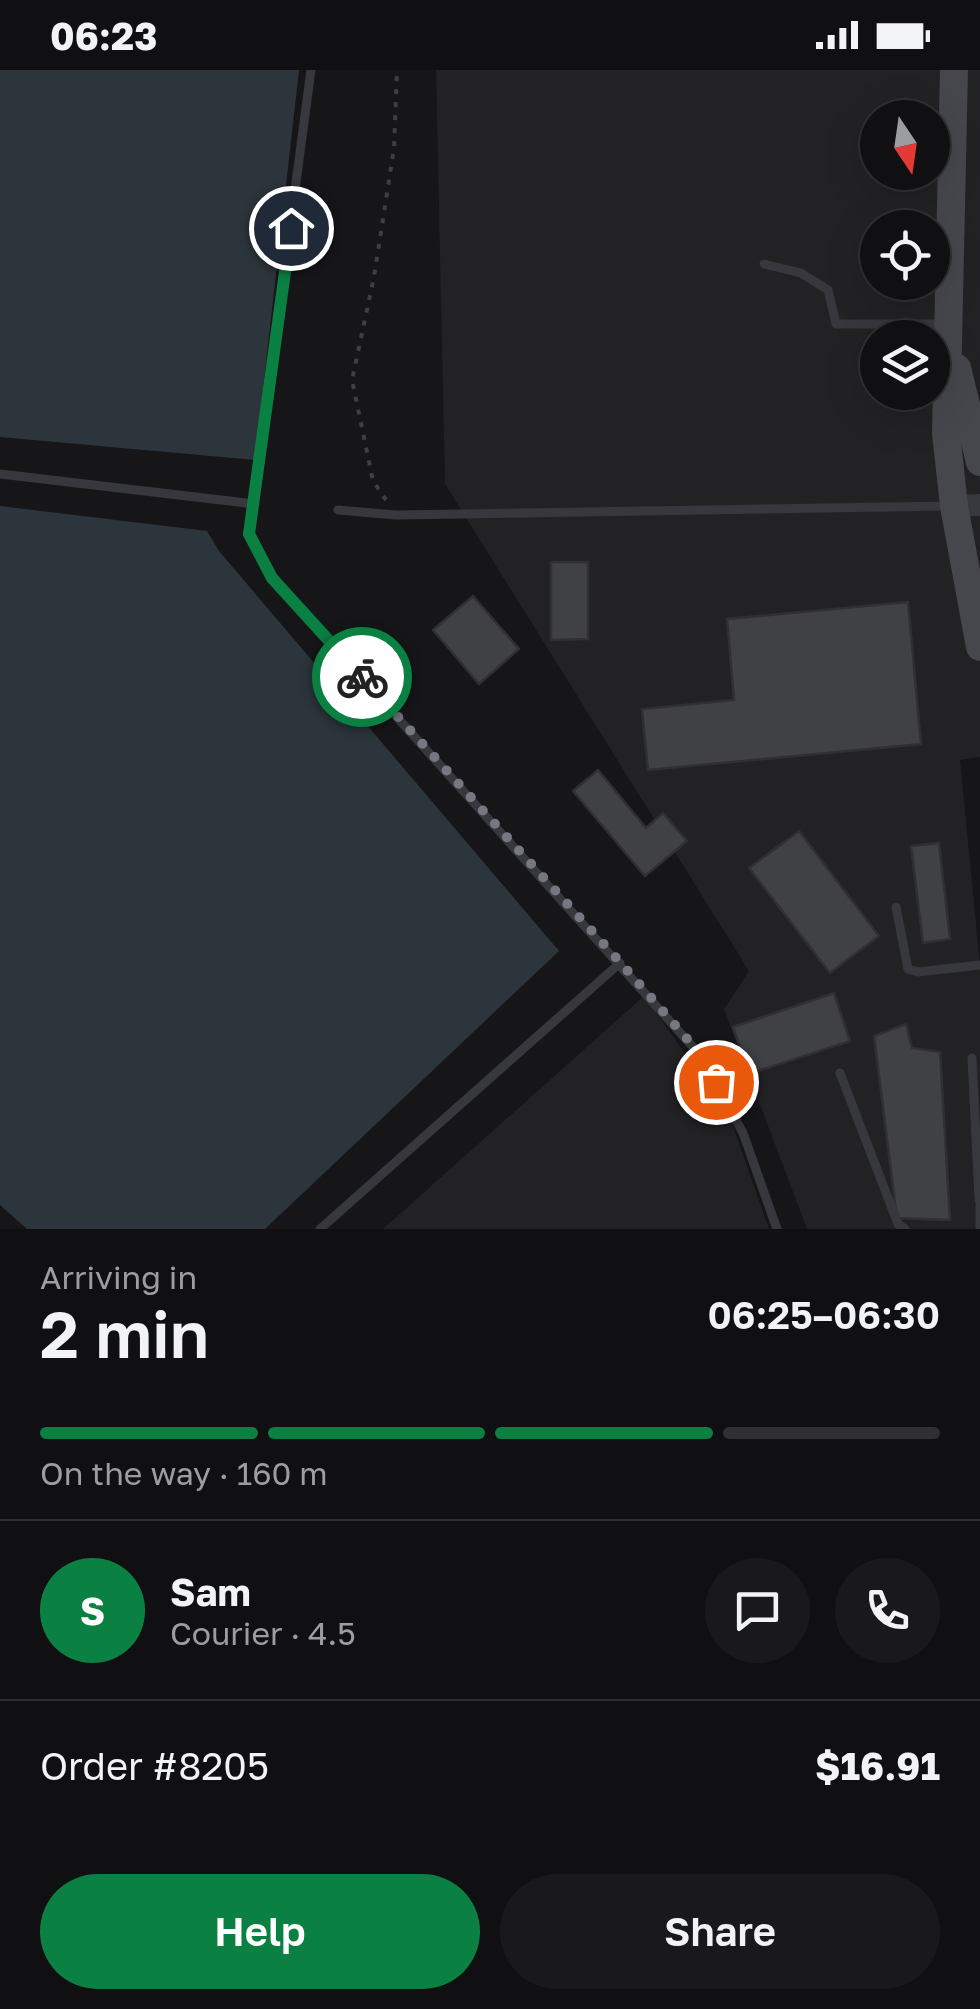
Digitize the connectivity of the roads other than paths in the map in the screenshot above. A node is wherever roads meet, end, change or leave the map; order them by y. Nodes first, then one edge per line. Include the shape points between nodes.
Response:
1 (311, 70) edge
2 (954, 70) edge
3 (764, 264) dead end
4 (948, 320) edge
5 (860, 324) edge
6 (950, 334) edge
7 (946, 410) edge
8 (980, 462) edge
9 (0, 474) edge
10 (255, 504) junction
11 (967, 506) edge
12 (338, 510) dead end
13 (980, 647) edge
14 (896, 907) dead end
15 (620, 962) junction
16 (980, 964) edge
17 (972, 1058) dead end
18 (840, 1073) dead end
19 (979, 1199) edge
20 (320, 1229) edge
21 (777, 1229) edge
22 (905, 1229) edge
23 (980, 1229) edge

1 - 10 lane
2 - 4 main road
3 - 5 lane via 801,273 828,290 836,324
6 - 8 main road
7 - 11 main road via 946,433
9 - 10 lane
10 - 15 lane via 249,534 272,578
11 - 12 lane via 396,515
11 - 13 main road
14 - 16 lane via 908,969
15 - 20 lane
15 - 21 lane via 702,1056 743,1133
17 - 19 lane
18 - 22 lane
19 - 23 lane

